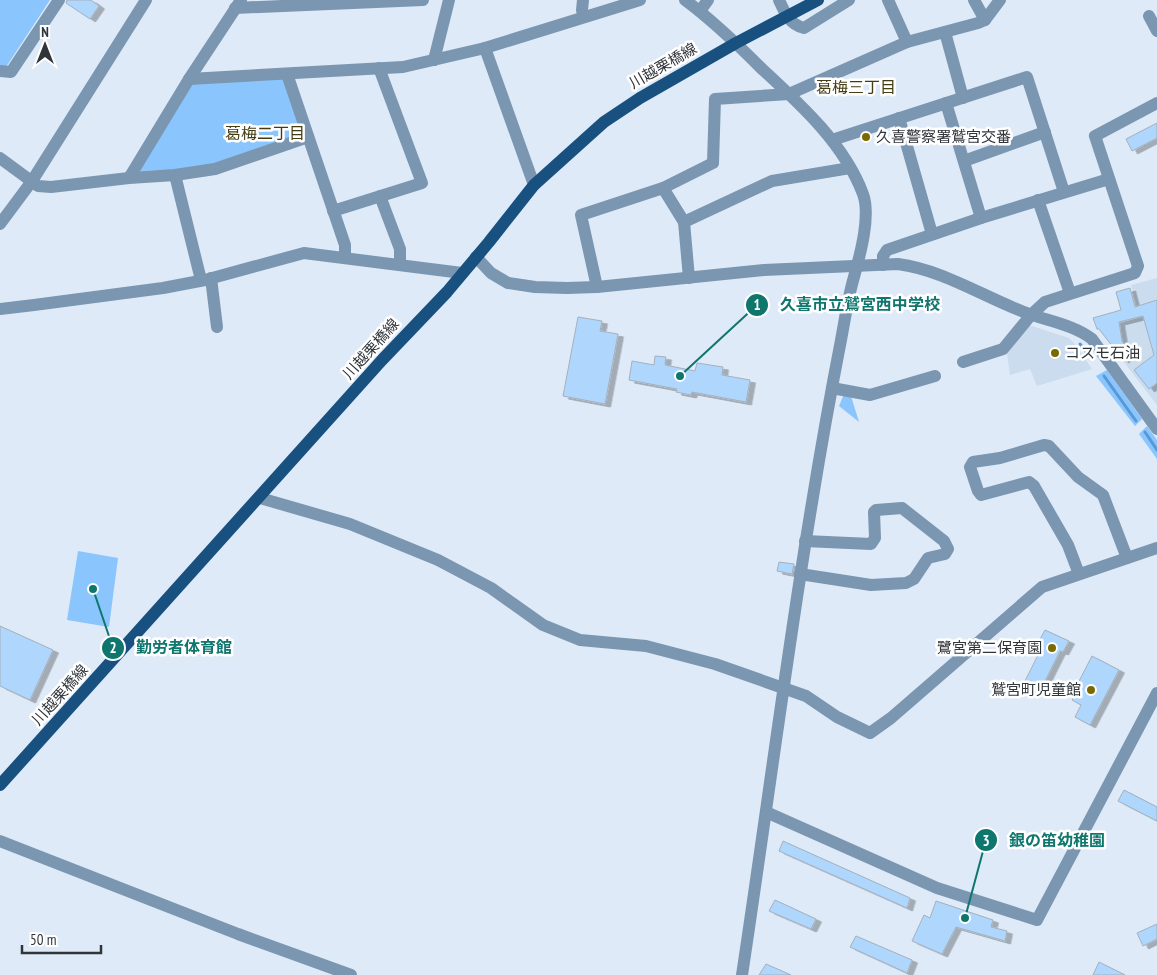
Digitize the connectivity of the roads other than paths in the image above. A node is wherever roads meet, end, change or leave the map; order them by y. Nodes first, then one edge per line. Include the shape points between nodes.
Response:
1 (59, 0) edge
2 (146, 0) edge
3 (423, 0) edge
4 (449, 0) edge
5 (583, 0) edge
6 (640, 0) edge
7 (685, 0) edge
8 (708, 0) edge
9 (779, 0) edge
10 (818, 0) edge
11 (849, 0) edge
12 (888, 0) edge
13 (974, 0) edge
14 (1000, 0) edge
15 (238, 4) edge
16 (700, 11) junction
17 (1149, 16) dead end
18 (584, 17) junction
19 (786, 18) junction
20 (985, 20) junction
21 (1157, 30) edge
22 (945, 32) junction
23 (907, 42) junction
24 (736, 44) junction
25 (485, 48) junction
26 (434, 60) junction
27 (379, 68) junction
28 (0, 71) edge
29 (287, 74) junction
30 (189, 79) junction
31 (789, 94) junction
32 (963, 98) junction
33 (946, 103) junction
34 (1157, 103) edge
35 (898, 118) junction
36 (1044, 132) junction
37 (308, 137) junction
38 (832, 140) junction
39 (0, 158) edge
40 (964, 161) junction
41 (850, 168) junction
42 (175, 175) junction
43 (129, 178) junction
44 (1109, 179) junction
45 (32, 180) junction
46 (534, 185) junction
47 (664, 188) junction
48 (1064, 192) junction
49 (380, 196) junction
50 (1038, 200) junction
51 (332, 211) junction
52 (981, 218) junction
53 (684, 222) junction
54 (0, 224) edge
55 (932, 234) junction
56 (345, 257) junction
57 (476, 257) junction
58 (400, 265) junction
59 (883, 265) junction
60 (857, 266) junction
61 (462, 273) junction
62 (689, 278) junction
63 (206, 279) junction
64 (597, 287) junction
65 (1070, 293) junction
66 (0, 308) edge
67 (1032, 315) junction
68 (217, 327) dead end
69 (963, 362) dead end
70 (935, 376) dead end
71 (832, 388) junction
72 (1157, 429) edge
73 (260, 498) junction
74 (805, 541) junction
75 (1157, 548) edge
76 (1127, 558) junction
77 (800, 574) junction
78 (1079, 574) junction
79 (782, 688) junction
80 (1157, 693) edge
81 (0, 785) edge
82 (766, 812) junction
83 (0, 841) edge
84 (351, 975) edge
85 (742, 975) edge

1 - 28 street via 11,72
2 - 45 street
3 - 15 street
4 - 26 street
5 - 18 street
6 - 18 street
7 - 16 street
8 - 16 street
9 - 19 street
10 - 19 main road, 川越栗橋線
11 - 19 street via 804,28
12 - 23 street
13 - 20 street
14 - 20 street
15 - 30 street
16 - 24 street
17 - 21 street
18 - 25 street
19 - 24 main road, 川越栗橋線
20 - 22 street
22 - 23 street
22 - 32 street
23 - 31 street
24 - 31 street
24 - 46 main road, 川越栗橋線 via 604,122
25 - 26 street
25 - 46 street
26 - 27 street
27 - 29 street
27 - 49 street via 422,183
29 - 30 street
29 - 37 street
30 - 43 street
31 - 38 street
31 - 47 street via 715,99 713,163
32 - 33 street
32 - 36 street via 1027,77
33 - 35 street
33 - 40 street
34 - 44 street via 1095,136
35 - 38 street
35 - 55 street
36 - 40 street
36 - 48 street
37 - 42 street via 215,169
37 - 51 street
38 - 41 street
39 - 45 street
40 - 52 street
41 - 53 street via 772,181
41 - 60 street via 864,196 865,212
42 - 43 street
42 - 63 street
43 - 45 street via 51,187 38,186
44 - 48 street
44 - 65 street via 1138,270 1132,275
45 - 54 street
46 - 57 main road, 川越栗橋線
47 - 53 street
47 - 64 street via 581,215
48 - 50 street
49 - 51 street
49 - 58 street via 400,249
50 - 52 street
50 - 65 street
51 - 56 street via 345,245
52 - 55 street
53 - 62 street
55 - 59 street via 887,250
56 - 58 street
56 - 63 street via 299,254
57 - 61 main road, 川越栗橋線
57 - 64 street via 491,273 508,283 534,287
58 - 61 street
59 - 60 street
59 - 67 street via 910,266 938,274
60 - 62 street via 764,270
60 - 71 street
61 - 73 main road, 川越栗橋線
62 - 64 street
63 - 66 street via 163,288
63 - 68 street
65 - 67 street via 1045,302
67 - 69 street via 1003,349
67 - 72 street via 1076,329 1092,339
70 - 71 street via 870,394
71 - 74 street
73 - 79 street via 350,524 438,560 492,588 543,625 580,640 646,646 715,664
73 - 81 main road, 川越栗橋線
74 - 77 street
74 - 77 street via 871,544 874,512 902,508 944,541 948,552 928,558 914,578 906,583 871,585
75 - 76 street
76 - 78 street
76 - 78 street via 1104,497 1078,477 1051,447 1044,445 973,462 970,468 981,495 1029,482 1034,486 1068,545
77 - 79 street
78 - 79 street via 1042,587 870,733 837,717 806,696
79 - 82 street
80 - 82 street via 1037,920 937,888
82 - 85 street
83 - 84 street

